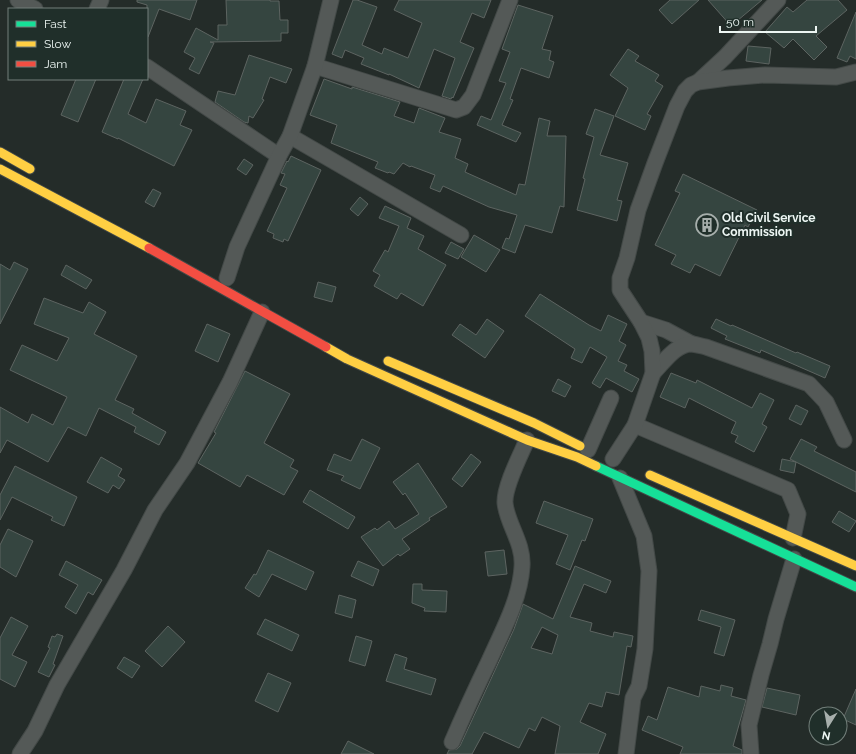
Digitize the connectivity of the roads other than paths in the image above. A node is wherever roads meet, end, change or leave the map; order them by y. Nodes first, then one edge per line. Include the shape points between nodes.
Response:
1 (18, 0) edge
2 (510, 0) edge
3 (778, 0) edge
4 (326, 1) edge
5 (33, 8) edge
6 (315, 66) junction
7 (148, 69) edge
8 (856, 72) edge
9 (698, 82) junction
10 (290, 136) junction
11 (0, 152) edge
12 (279, 156) junction
13 (0, 169) edge
14 (40, 174) dead end
15 (461, 235) dead end
16 (227, 278) dead end
17 (262, 312) junction
18 (641, 322) junction
19 (692, 344) junction
20 (379, 357) dead end
21 (653, 373) junction
22 (611, 398) dead end
23 (635, 426) junction
24 (527, 440) junction
25 (844, 440) dead end
26 (591, 451) joint
27 (613, 459) dead end
28 (642, 472) dead end
29 (620, 478) junction
30 (793, 538) junction
31 (794, 559) junction
32 (856, 566) edge
33 (856, 587) edge
34 (452, 742) dead end
35 (20, 754) edge
36 (626, 754) edge
37 (751, 754) edge

1 - 5 street
2 - 6 street via 473,95 464,107 456,110
3 - 9 street
4 - 6 street
6 - 10 street
7 - 12 street
8 - 9 street via 836,77 765,75
9 - 18 street via 685,91 677,106 638,210 620,278 620,290
10 - 12 street
10 - 15 street
11 - 14 main road
12 - 16 street via 237,247
13 - 17 main road via 116,230
17 - 24 main road via 347,359
17 - 35 street via 230,382 187,463 156,510
18 - 19 street via 666,330
18 - 21 street via 649,338
19 - 21 street via 676,350
19 - 25 street via 809,384 826,402
20 - 26 main road via 534,423
21 - 23 street
22 - 26 street
23 - 27 street
23 - 30 street via 788,490 798,514
24 - 29 main road via 577,457
24 - 34 street via 508,487 505,502 518,540 522,566 519,584 506,625
28 - 30 main road
29 - 31 main road
29 - 36 street via 644,536 649,571 645,649 639,686 633,698
30 - 32 main road
31 - 33 main road
31 - 37 street via 761,675 750,725

